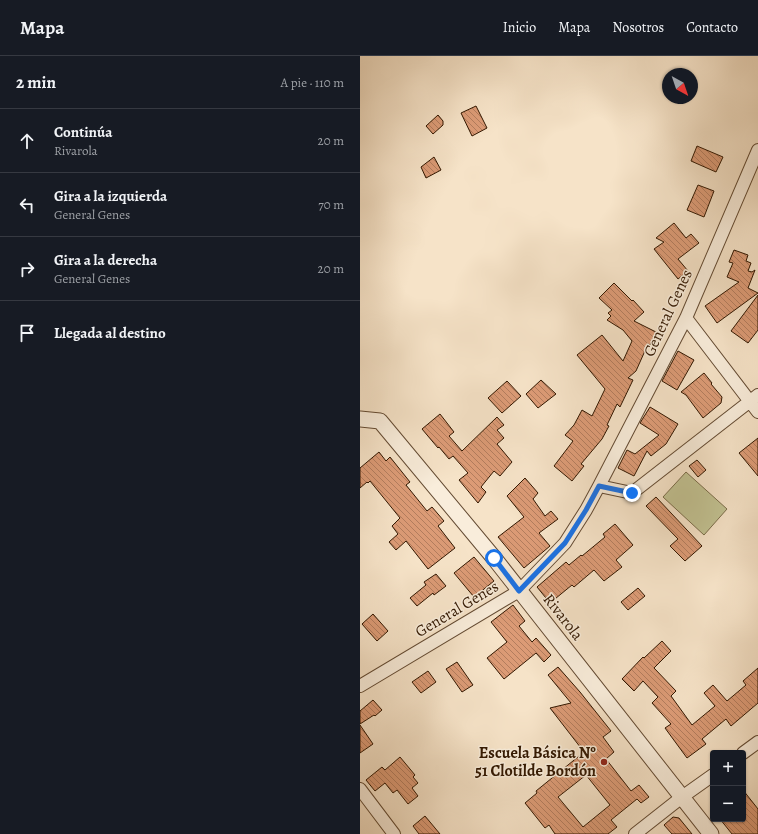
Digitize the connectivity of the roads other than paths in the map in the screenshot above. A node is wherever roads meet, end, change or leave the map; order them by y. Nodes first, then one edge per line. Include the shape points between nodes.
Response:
1 (758, 150) edge
2 (686, 318) junction
3 (754, 398) edge
4 (758, 412) edge
5 (360, 419) edge
6 (599, 486) junction
7 (519, 591) junction
8 (360, 686) edge
9 (758, 742) edge
10 (746, 751) edge
11 (710, 777) edge
12 (360, 789) edge
13 (682, 797) junction
14 (394, 834) edge
15 (635, 834) edge
16 (711, 834) edge

1 - 2 street, General Genes
2 - 3 street
2 - 6 street, General Genes
3 - 4 street
3 - 6 street via 632,493
5 - 7 street, Rivarola via 380,421
6 - 7 street, General Genes via 565,543
7 - 8 street, General Genes
7 - 13 street, Rivarola
9 - 10 street
11 - 13 street
12 - 14 street
13 - 15 street
13 - 16 street, Rivarola

